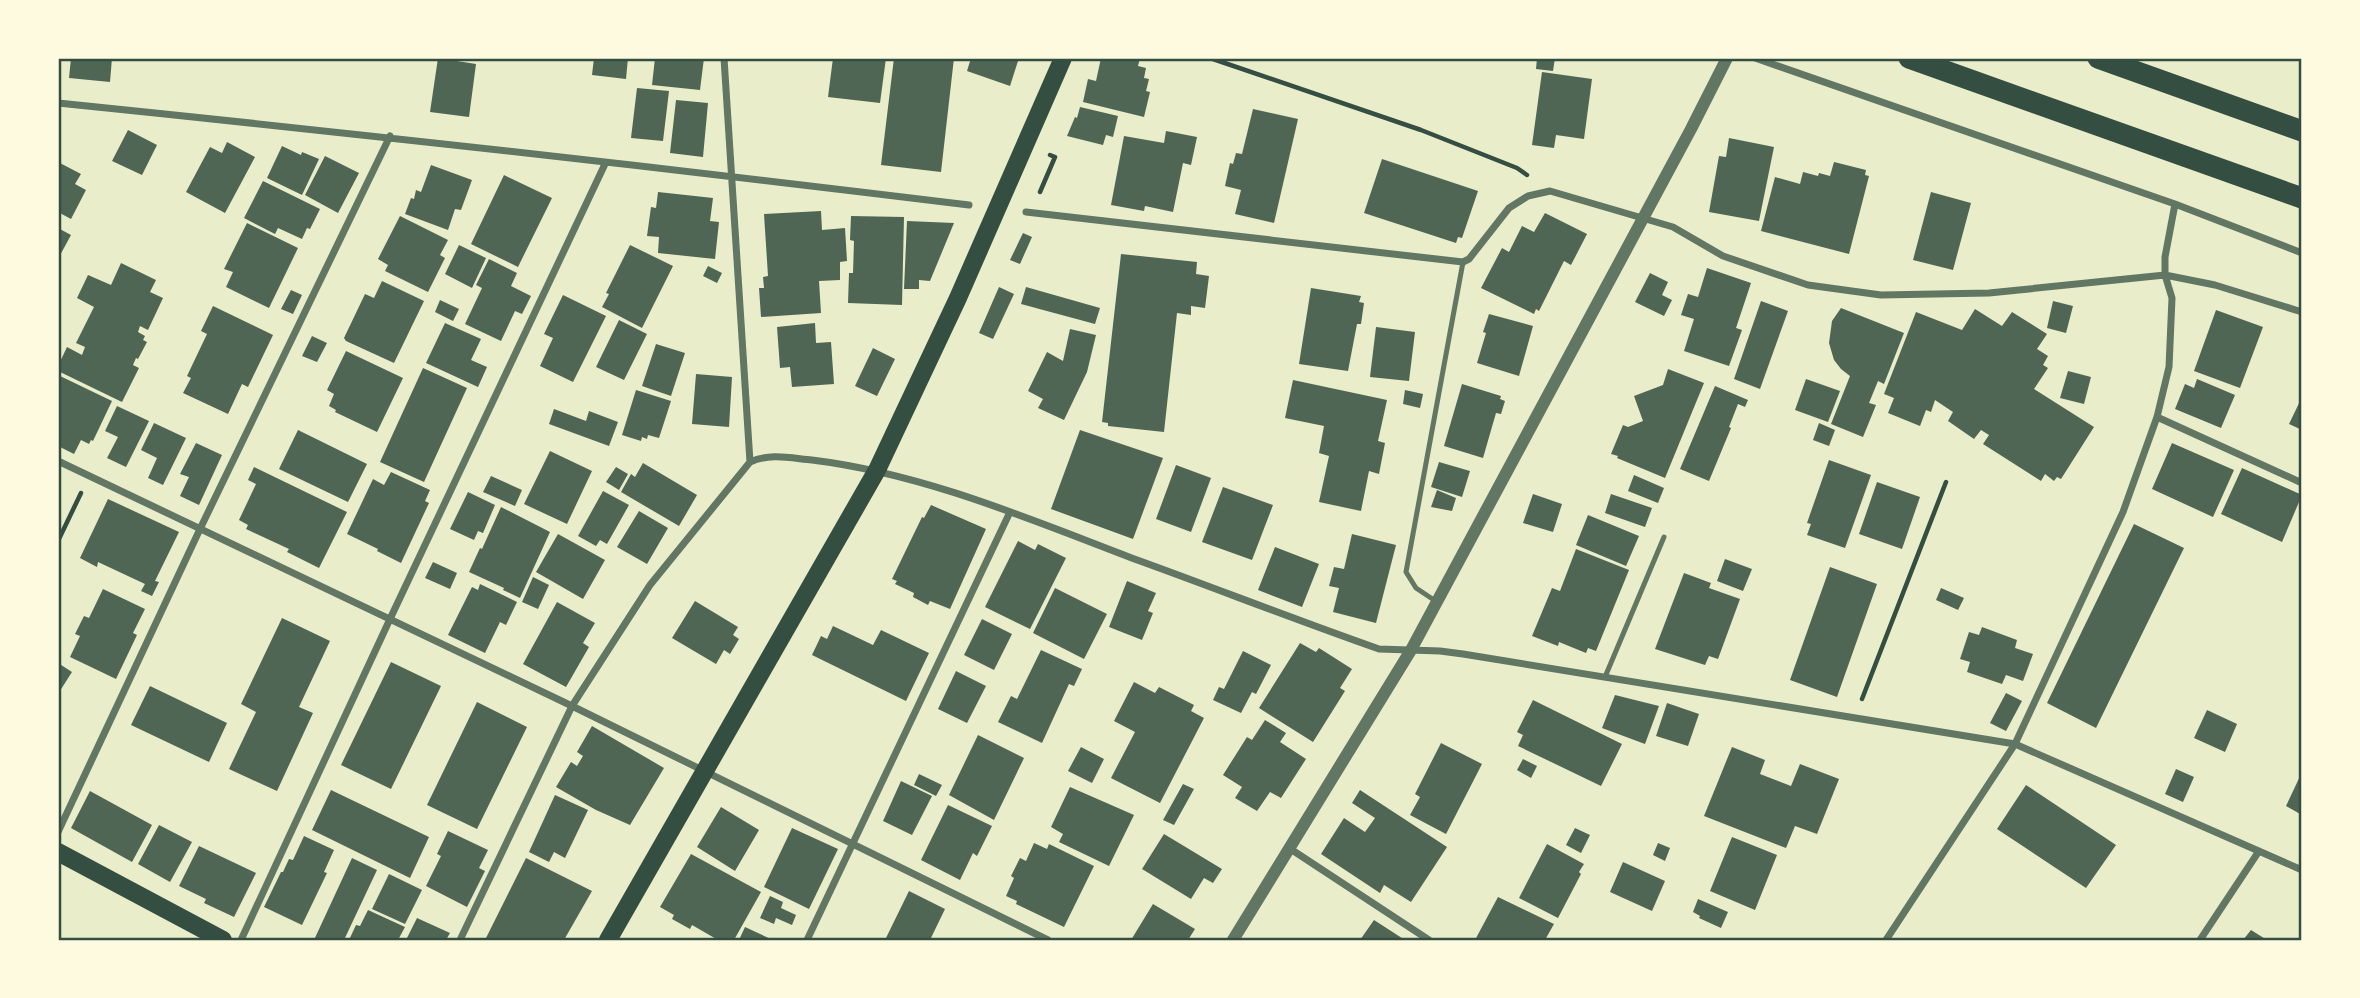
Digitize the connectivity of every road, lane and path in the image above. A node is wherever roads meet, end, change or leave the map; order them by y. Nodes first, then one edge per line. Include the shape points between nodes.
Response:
1 (724, 58) edge
2 (1063, 58) edge
3 (1210, 58) edge
4 (1727, 58) edge
5 (1755, 58) edge
6 (1909, 58) edge
7 (2098, 58) edge
8 (58, 103) edge
9 (2302, 131) edge
10 (390, 136) junction
11 (1055, 157) dead end
12 (605, 163) junction
13 (732, 176) junction
14 (1550, 191) junction
15 (2302, 198) edge
16 (2175, 204) junction
17 (969, 205) dead end
18 (1029, 212) joint
19 (1643, 218) junction
20 (2302, 253) edge
21 (1462, 262) junction
22 (2165, 275) junction
23 (2302, 312) edge
24 (2157, 417) junction
25 (58, 461) edge
26 (750, 462) junction
27 (877, 470) junction
28 (89, 476) junction
29 (1946, 481) dead end
30 (2302, 483) edge
31 (1010, 512) junction
32 (200, 529) junction
33 (1664, 537) dead end
34 (58, 541) edge
35 (1437, 602) junction
36 (390, 620) junction
37 (1411, 650) junction
38 (1605, 677) junction
39 (572, 706) junction
40 (1856, 717) junction
41 (2015, 744) junction
42 (704, 772) junction
43 (58, 832) edge
44 (852, 845) junction
45 (1289, 848) junction
46 (2259, 851) junction
47 (58, 852) edge
48 (2302, 870) edge
49 (223, 940) edge
50 (241, 940) edge
51 (460, 940) edge
52 (608, 940) edge
53 (807, 940) edge
54 (1048, 940) edge
55 (1233, 940) edge
56 (1429, 940) edge
57 (1886, 940) edge
58 (2200, 940) edge

1 - 13 street
2 - 27 main road
3 - 14 path via 1421,130 1517,168
4 - 19 street
5 - 16 street
6 - 15 highway
7 - 9 highway
8 - 10 street
10 - 12 street
10 - 32 street
11 - 18 path
12 - 13 street
12 - 36 street
13 - 17 street
13 - 26 street
14 - 19 street
14 - 21 street via 1528,196 1509,208
16 - 20 street
16 - 22 street
18 - 21 street
19 - 22 street via 1672,227 1723,256 1808,285 1881,295 1989,293
19 - 35 street
21 - 35 lane via 1406,572 1416,588
22 - 23 street
22 - 24 street via 2172,298 2169,367
24 - 30 street
24 - 41 street via 2123,512
25 - 28 street
26 - 27 street via 780,456
26 - 39 street via 650,585
27 - 31 street
27 - 42 main road
28 - 32 street
28 - 34 path
29 - 40 path
31 - 37 street via 1379,649
31 - 44 street
32 - 36 street
32 - 43 street
33 - 38 lane
35 - 37 street
36 - 39 street
36 - 50 street
37 - 38 street via 1440,650
37 - 45 street
38 - 40 street
39 - 42 street
39 - 51 street
40 - 41 street
41 - 46 street
41 - 57 street
42 - 44 street
42 - 52 main road
44 - 53 street
44 - 54 street
45 - 55 street
45 - 56 street
46 - 48 street
46 - 58 street
47 - 49 main road

